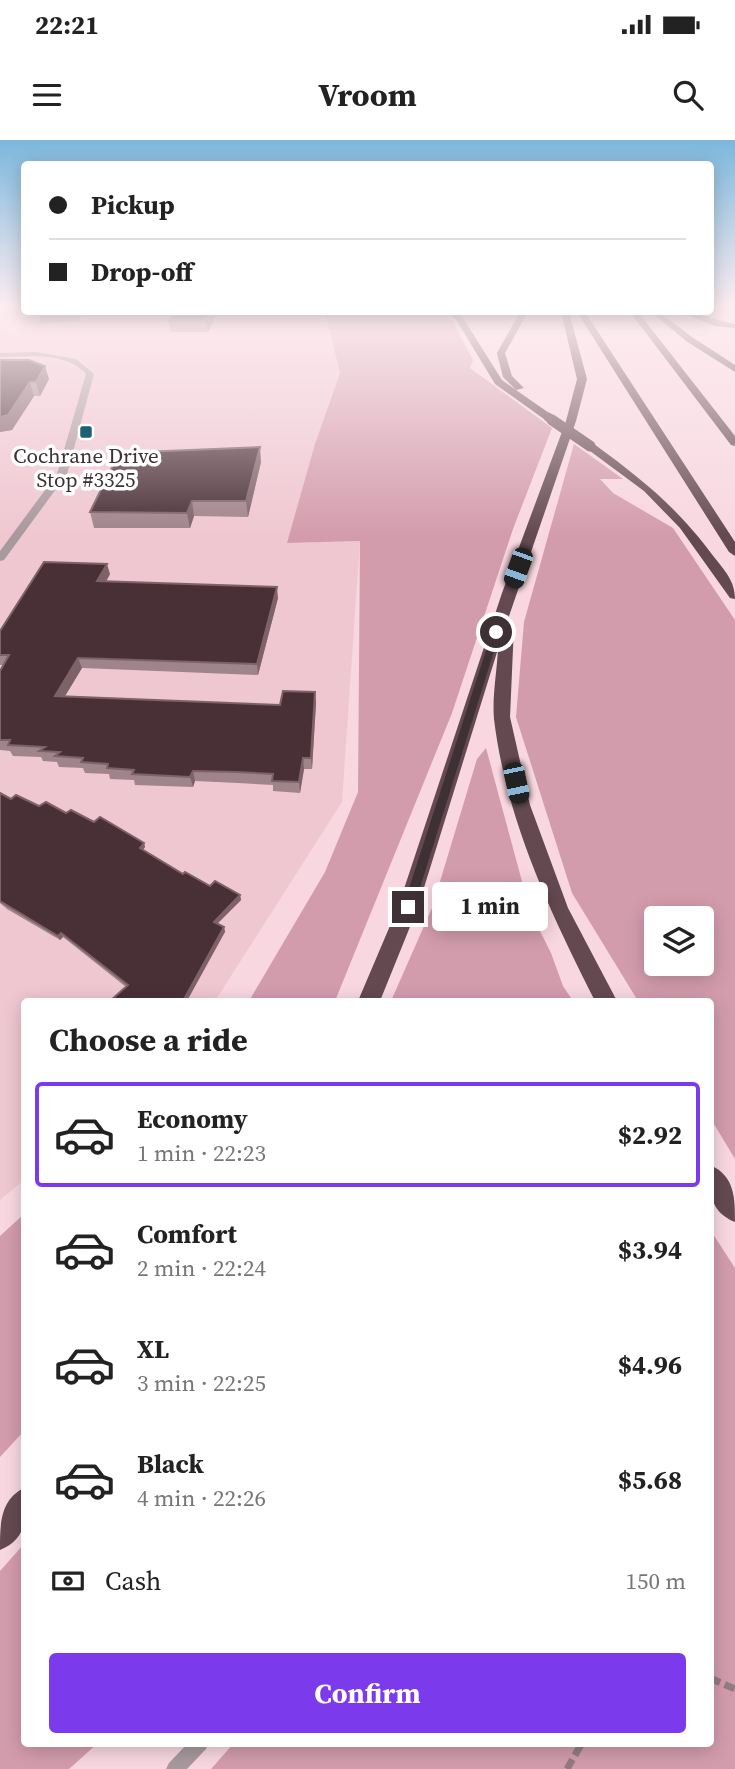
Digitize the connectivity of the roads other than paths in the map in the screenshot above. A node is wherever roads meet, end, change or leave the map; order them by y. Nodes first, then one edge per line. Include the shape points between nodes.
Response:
1 (88, 382) edge
2 (498, 382) edge
3 (513, 382) edge
4 (581, 382) edge
5 (626, 382) edge
6 (688, 382) edge
7 (548, 417) junction
8 (735, 443) edge
9 (735, 552) edge
10 (0, 558) edge
11 (509, 593) junction
12 (735, 595) edge
13 (370, 998) edge
14 (604, 998) edge
15 (714, 1182) edge
16 (735, 1209) edge
17 (21, 1508) edge
18 (0, 1534) edge
19 (196, 1747) edge
20 (175, 1769) edge

1 - 10 street via 62,474
2 - 7 highway
3 - 7 highway
4 - 11 highway
5 - 9 highway
6 - 8 highway
7 - 12 highway, bridge via 648,489 684,525
11 - 13 highway via 408,907
11 - 14 highway via 502,717 521,805 558,908
15 - 16 highway
17 - 18 highway
19 - 20 lane

